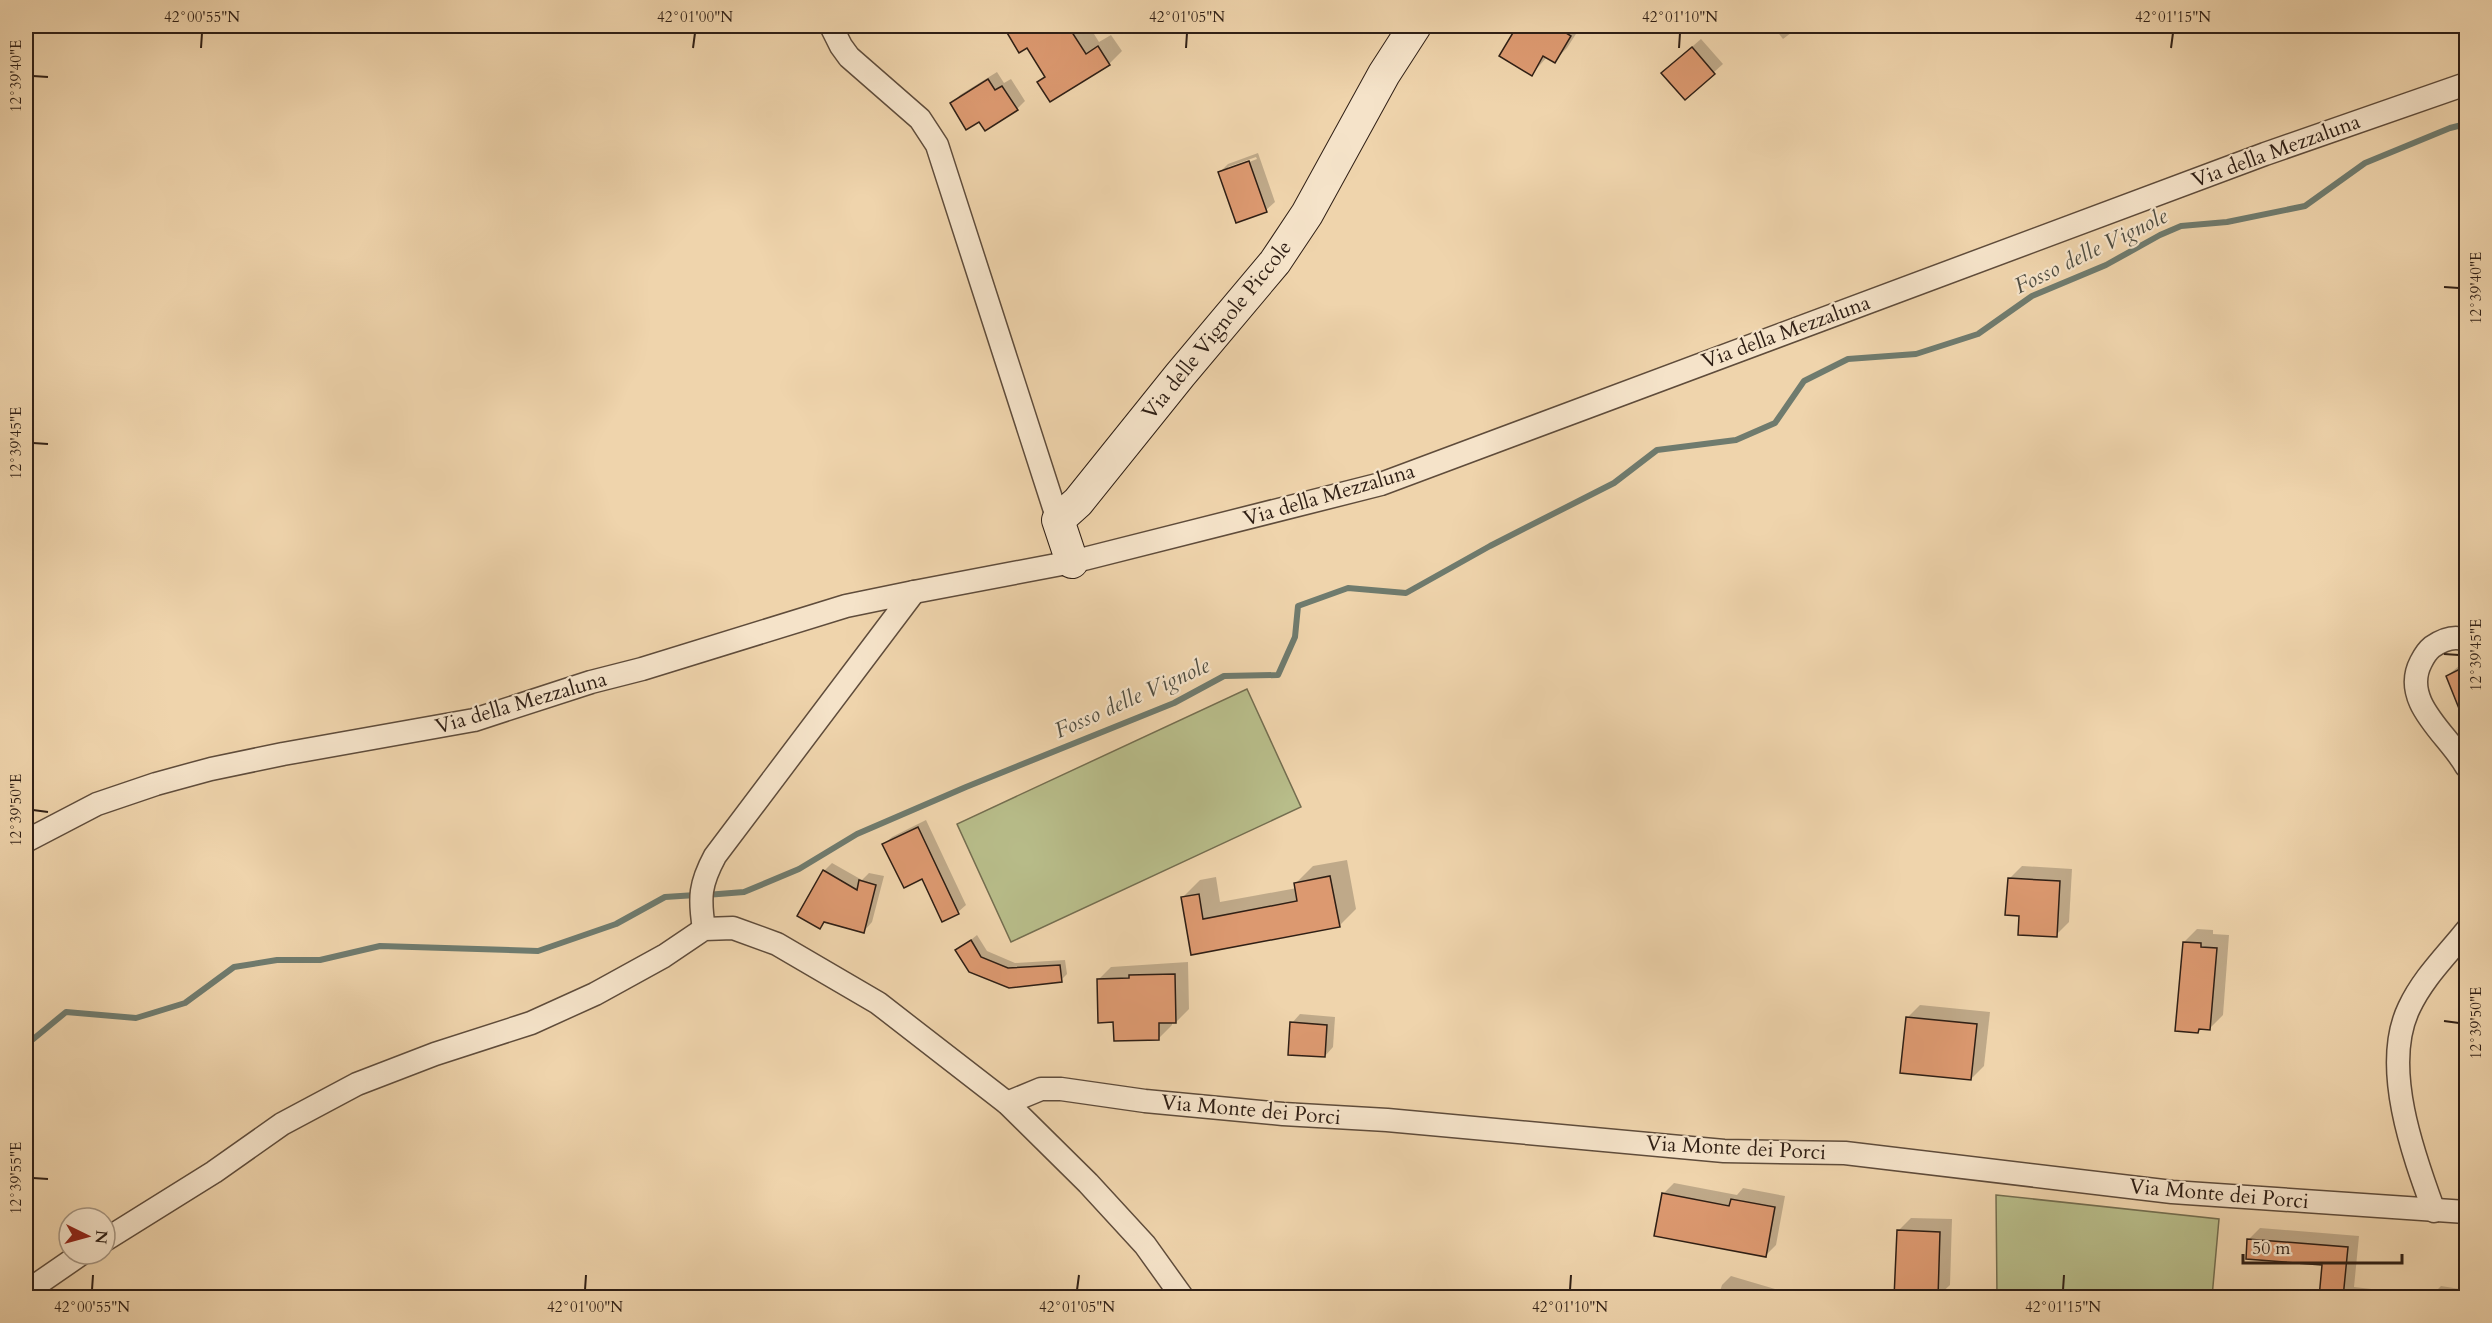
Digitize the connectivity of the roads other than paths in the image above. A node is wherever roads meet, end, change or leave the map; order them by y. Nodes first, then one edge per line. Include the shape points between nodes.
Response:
1 (831, 26) edge
2 (1414, 26) edge
3 (2466, 84) edge
4 (1058, 520) junction
5 (1086, 559) junction
6 (914, 592) junction
7 (2466, 640) edge
8 (2466, 766) edge
9 (26, 840) edge
10 (704, 929) junction
11 (2466, 931) edge
12 (1007, 1103) junction
13 (2434, 1211) junction
14 (2466, 1212) edge
15 (117, 1233) edge
16 (64, 1266) edge
17 (26, 1292) edge
18 (1183, 1298) edge

1 - 4 street via 849,57 920,119 937,145
2 - 4 street, Via delle Vignole Piccole via 1275,262 1078,502
3 - 5 street, Via della Mezzaluna via 2254,158 1381,484
4 - 5 street
5 - 6 street, Via della Mezzaluna
6 - 9 street, Via della Mezzaluna via 846,606 474,720 283,754 156,784 97,804
6 - 10 street via 715,856 705,875 700,903
7 - 8 street via 2446,639 2431,648 2418,668 2416,684 2424,709
10 - 12 street via 733,928 777,944 878,1003
10 - 15 street via 596,994 531,1023 357,1084 282,1124
11 - 13 street via 2418,991 2401,1030 2398,1050 2402,1099
12 - 13 street, Via Monte dei Porci via 1041,1089 1061,1089 1283,1114 1724,1151 1845,1153 2172,1192
12 - 18 street via 1088,1182 1145,1245
13 - 14 street, Via Monte dei Porci
16 - 17 street

